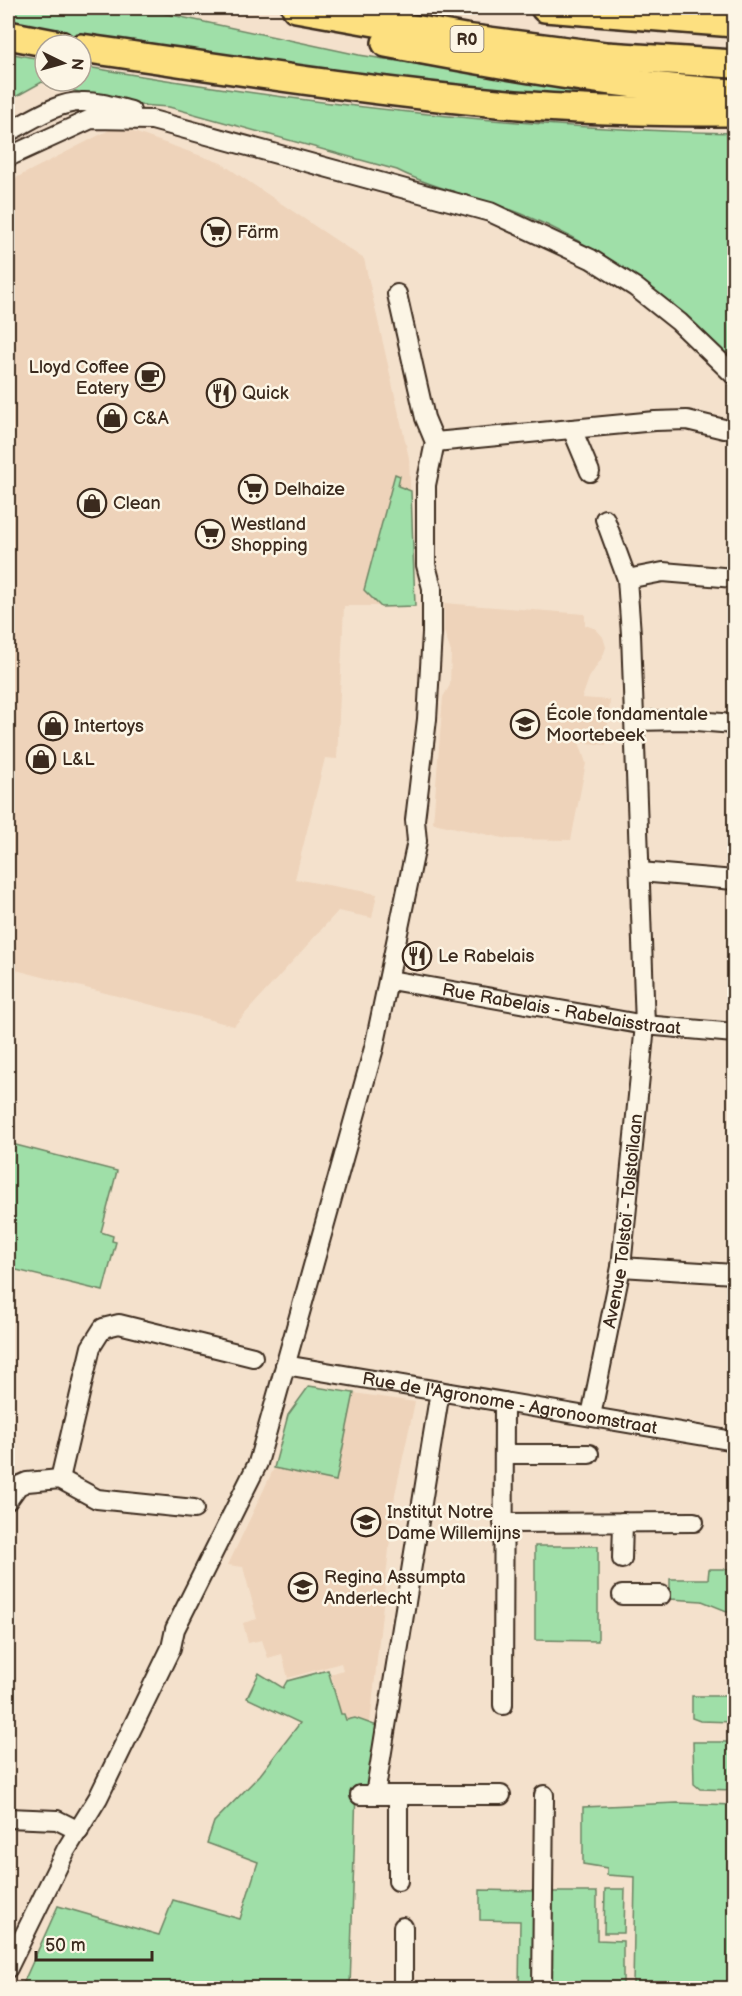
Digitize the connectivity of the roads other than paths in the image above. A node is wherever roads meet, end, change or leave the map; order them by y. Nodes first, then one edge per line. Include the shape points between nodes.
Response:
1 (296, 8) edge
2 (545, 8) edge
3 (651, 8) edge
4 (328, 14) junction
5 (609, 14) junction
6 (735, 23) edge
7 (8, 35) edge
8 (33, 40) edge
9 (93, 50) edge
10 (735, 64) edge
11 (735, 93) edge
12 (735, 112) edge
13 (152, 120) junction
14 (8, 132) edge
15 (8, 157) edge
16 (397, 294) dead end
17 (735, 375) edge
18 (572, 429) junction
19 (724, 429) dead end
20 (435, 442) junction
21 (590, 472) dead end
22 (605, 519) dead end
23 (735, 578) edge
24 (627, 579) junction
25 (635, 721) junction
26 (735, 724) edge
27 (640, 872) junction
28 (735, 880) edge
29 (390, 981) junction
30 (645, 1025) junction
31 (735, 1033) edge
32 (621, 1267) junction
33 (735, 1274) edge
34 (253, 1357) dead end
35 (285, 1365) junction
36 (440, 1391) junction
37 (504, 1402) junction
38 (591, 1416) junction
39 (735, 1441) edge
40 (504, 1454) junction
41 (589, 1454) dead end
42 (60, 1479) junction
43 (8, 1500) edge
44 (194, 1509) dead end
45 (623, 1522) junction
46 (694, 1522) dead end
47 (503, 1523) junction
48 (622, 1559) dead end
49 (622, 1595) dead end
50 (661, 1595) dead end
51 (502, 1705) dead end
52 (398, 1795) junction
53 (501, 1795) dead end
54 (544, 1795) dead end
55 (8, 1818) edge
56 (79, 1831) junction
57 (398, 1881) dead end
58 (403, 1927) dead end
59 (8, 1968) edge
60 (403, 1989) edge
61 (542, 1989) edge

1 - 4 highway, R0
2 - 5 highway
3 - 5 highway
4 - 10 highway, R0 via 465,38 606,56
4 - 11 highway via 355,38 597,79
5 - 6 highway
7 - 8 highway
9 - 12 highway via 405,94 624,111
13 - 14 street via 138,112 78,101
13 - 15 street via 91,119
13 - 17 street via 490,212 550,238 635,288 679,322
16 - 20 street via 425,418
18 - 19 street via 687,420
18 - 20 street
18 - 21 street
20 - 29 street via 426,485 426,565 432,588 432,633 415,820 417,841
22 - 24 street, Avenue Tolstoï - Tolstoïlaan
23 - 24 street via 663,572
24 - 25 street, Avenue Tolstoï - Tolstoïlaan
25 - 26 street
25 - 27 street, Avenue Tolstoï - Tolstoïlaan
27 - 28 street
27 - 30 street, Avenue Tolstoï - Tolstoïlaan
29 - 30 street, Rue Rabelais - Rabelaisstraat
29 - 35 street
30 - 31 street, Rue Rabelais - Rabelaisstraat
30 - 32 street, Avenue Tolstoï - Tolstoïlaan
32 - 33 street
32 - 38 street, Avenue Tolstoï - Tolstoïlaan
34 - 42 street via 119,1324 103,1328 91,1347
35 - 36 street, Rue de l'Agronome - Agronoomstraat
35 - 56 street via 258,1463
36 - 37 street, Rue de l'Agronome - Agronoomstraat
36 - 52 street via 368,1795
37 - 38 street, Rue de l'Agronome - Agronoomstraat
37 - 40 street
38 - 39 street, Rue de l'Agronome - Agronoomstraat
40 - 41 street
40 - 47 street
42 - 43 street via 27,1482 18,1486
42 - 44 street via 97,1499
45 - 46 street
45 - 47 street
45 - 48 street
47 - 51 street
49 - 50 street
52 - 53 street
52 - 57 street
54 - 61 street
55 - 56 street via 57,1820
56 - 59 street
58 - 60 street

